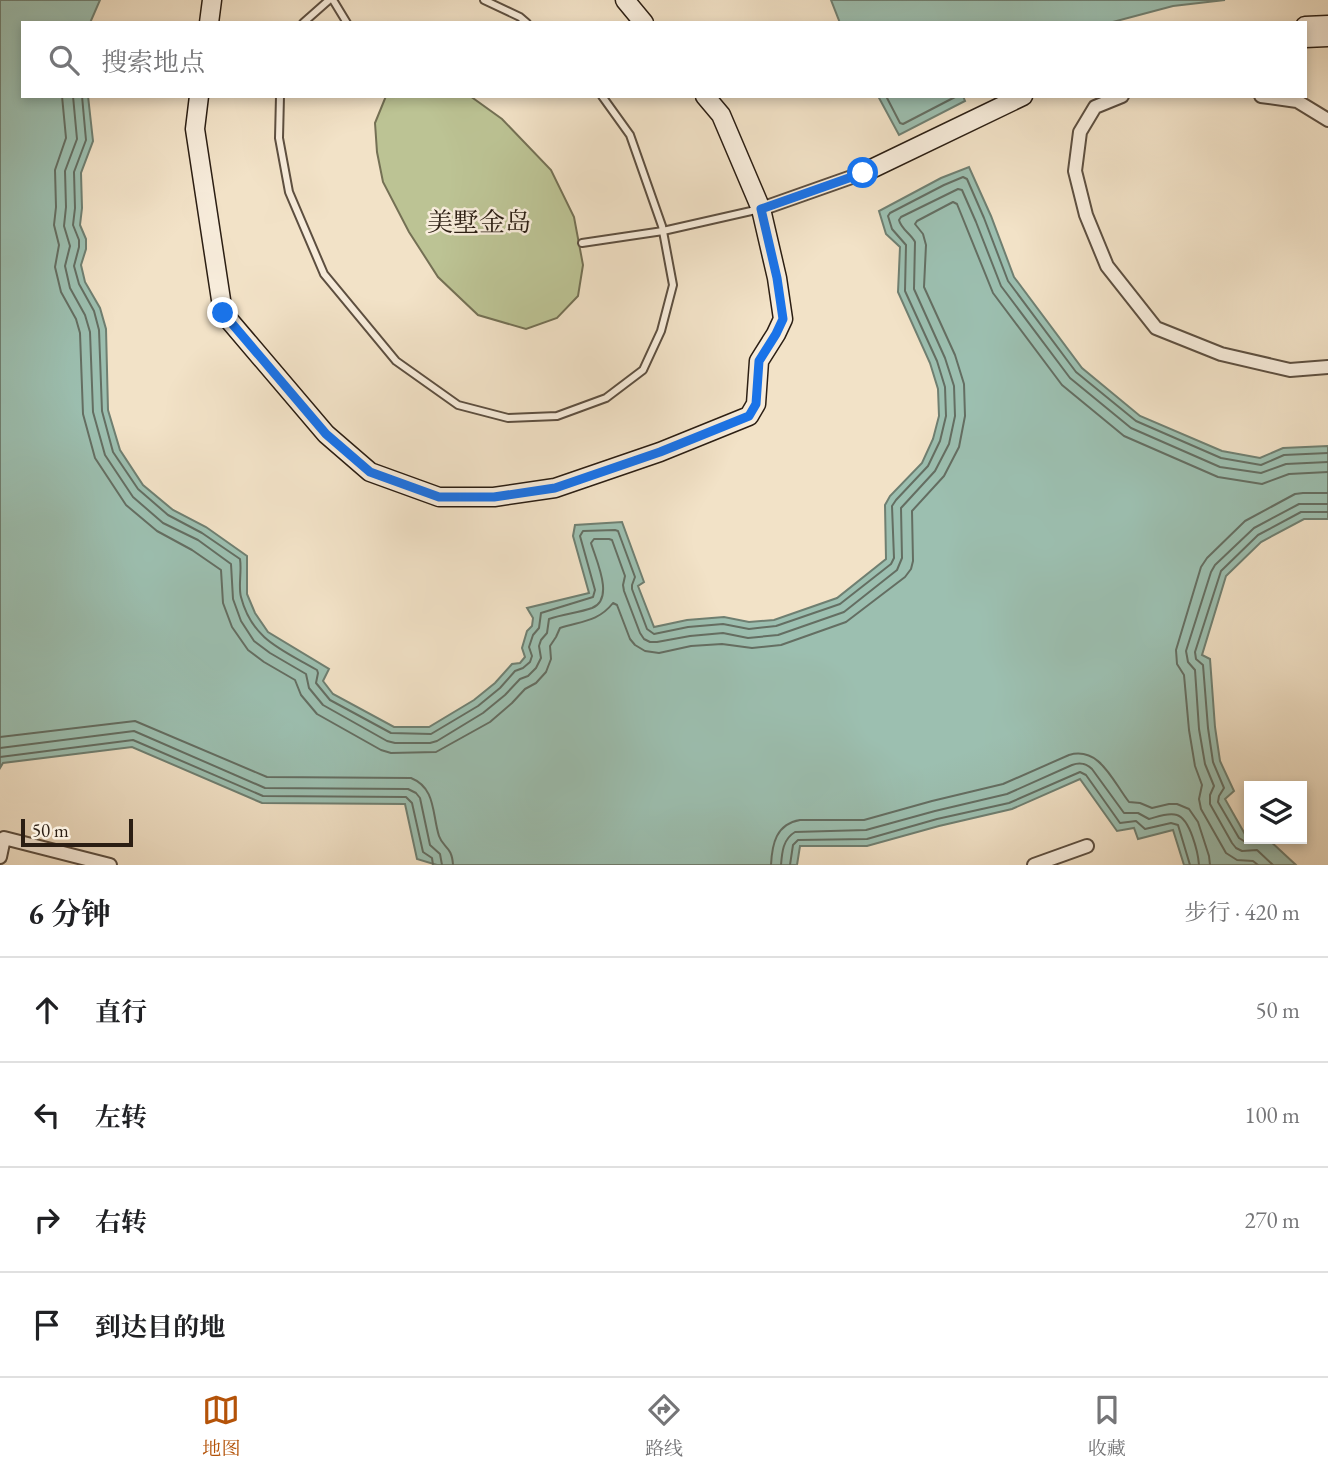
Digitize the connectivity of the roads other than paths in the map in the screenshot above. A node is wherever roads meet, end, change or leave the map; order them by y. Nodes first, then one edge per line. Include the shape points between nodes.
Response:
1 (212, 0) edge
2 (331, 0) edge
3 (484, 0) edge
4 (625, 0) edge
5 (209, 21) edge
6 (305, 21) edge
7 (346, 21) edge
8 (525, 21) edge
9 (642, 21) edge
10 (1328, 25) edge
11 (1307, 26) edge
12 (1328, 37) edge
13 (1307, 38) edge
14 (199, 98) edge
15 (280, 98) edge
16 (603, 98) edge
17 (707, 98) edge
18 (996, 98) edge
19 (1019, 98) edge
20 (1117, 98) edge
21 (1275, 98) edge
22 (1328, 120) edge
23 (863, 173) junction
24 (761, 209) junction
25 (663, 230) junction
26 (582, 243) dead end
27 (1328, 367) edge
28 (1087, 846) dead end
29 (0, 857) edge
30 (110, 865) edge
31 (1034, 865) edge

1 - 5 street
2 - 6 lane
2 - 7 lane
3 - 8 lane
4 - 9 street
10 - 11 street
12 - 13 street
14 - 24 street via 195,129 223,313 326,434 361,465 439,497 494,497 555,488 749,416 756,404 759,361 783,319
15 - 25 lane via 279,138 289,192 324,274 397,362 458,405 508,418 557,416 606,398 643,370 661,331 673,285
16 - 25 lane via 630,135
17 - 24 street via 721,115
18 - 23 street via 919,133
19 - 23 street
20 - 27 street via 1095,107 1080,132 1075,171 1086,215 1107,266 1156,328 1221,355 1290,370
21 - 22 street via 1297,101
23 - 24 street
24 - 25 lane
25 - 26 lane
28 - 31 street
29 - 30 street via 4,838

